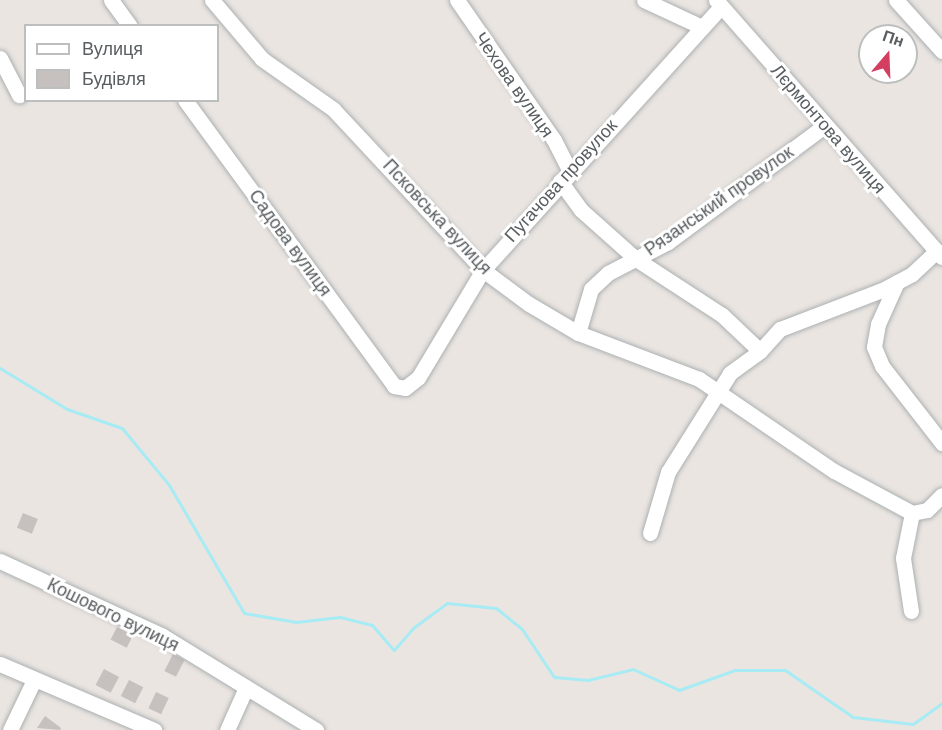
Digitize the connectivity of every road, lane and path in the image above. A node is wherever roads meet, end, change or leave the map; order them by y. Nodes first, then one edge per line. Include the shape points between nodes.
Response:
1 (111, 0) edge
2 (212, 0) edge
3 (457, 0) edge
4 (644, 0) edge
5 (896, 0) edge
6 (718, 3) edge
7 (129, 24) edge
8 (702, 27) junction
9 (942, 51) edge
10 (0, 58) edge
11 (19, 95) dead end
12 (186, 102) edge
13 (824, 126) junction
14 (564, 176) junction
15 (939, 254) edge
16 (636, 259) junction
17 (483, 270) junction
18 (897, 282) junction
19 (579, 333) junction
20 (760, 351) junction
21 (394, 386) joint
22 (715, 394) junction
23 (942, 443) edge
24 (940, 503) edge
25 (912, 513) junction
26 (650, 533) dead end
27 (0, 561) edge
28 (911, 611) dead end
29 (0, 664) edge
30 (34, 680) junction
31 (245, 690) junction
32 (10, 730) edge
33 (154, 730) edge
34 (227, 730) edge
35 (316, 730) edge

1 - 7 street
2 - 17 street, Псковська вулиця via 262,59 333,109 358,133
3 - 14 street, Чехова вулиця via 554,140
4 - 8 street
5 - 9 street
6 - 8 street, Пугачова провулок
6 - 13 street, Лєрмонтова вулиця
8 - 14 street, Пугачова провулок
10 - 11 street
12 - 21 street, Садова вулиця
13 - 15 street, Лєрмонтова вулиця
13 - 16 street, Рязанський провулок via 668,242
14 - 16 street, Чехова вулиця via 581,210
14 - 17 street, Пугачова провулок
15 - 18 street
16 - 19 street, Рязанський провулок via 608,273 591,289
16 - 20 street, Чехова вулиця via 722,315
17 - 19 street, Псковська вулиця via 529,304
17 - 21 street, Пугачова провулок via 418,378 405,388
18 - 20 street via 780,329
18 - 23 street via 878,324 874,347 882,366
19 - 22 street, Псковська вулиця via 699,380
20 - 22 street via 730,373
22 - 25 street, Псковська вулиця via 834,471
22 - 26 street via 668,472
24 - 25 street
25 - 28 street via 903,558
27 - 31 street, Кошового вулиця via 161,635
29 - 30 street
30 - 32 street
30 - 33 street
31 - 34 street
31 - 35 street, Кошового вулиця

